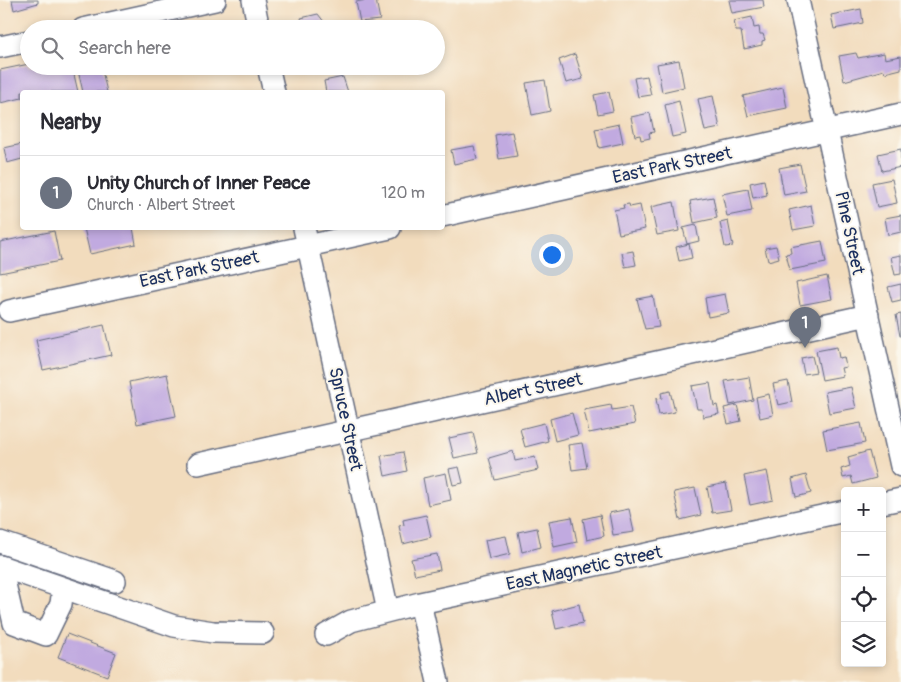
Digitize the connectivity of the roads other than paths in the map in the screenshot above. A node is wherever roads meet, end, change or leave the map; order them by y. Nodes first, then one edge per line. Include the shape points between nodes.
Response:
1 (215, 0) edge
2 (253, 0) edge
3 (798, 0) edge
4 (124, 20) edge
5 (257, 20) edge
6 (20, 43) edge
7 (0, 47) edge
8 (270, 75) edge
9 (274, 90) edge
10 (901, 114) edge
11 (827, 131) junction
12 (445, 215) edge
13 (369, 230) edge
14 (306, 236) edge
15 (9, 311) dead end
16 (868, 315) junction
17 (348, 430) junction
18 (198, 464) dead end
19 (901, 466) edge
20 (901, 499) edge
21 (886, 502) edge
22 (841, 513) edge
23 (0, 542) edge
24 (1, 567) edge
25 (115, 581) dead end
26 (63, 588) junction
27 (420, 603) junction
28 (388, 611) junction
29 (263, 633) dead end
30 (326, 634) dead end
31 (438, 682) edge

1 - 4 street
2 - 5 street
3 - 11 street, Pine Street
6 - 7 street
8 - 9 street
10 - 11 street, East Park Street
11 - 12 street, East Park Street
11 - 16 street, Pine Street
13 - 14 street, East Park Street
14 - 15 street, East Park Street
14 - 17 street, Spruce Street
16 - 17 street, Albert Street
16 - 19 street, Pine Street
17 - 18 street, Albert Street
17 - 28 street, Spruce Street
20 - 21 street
22 - 27 street, East Magnetic Street
23 - 25 street
24 - 26 street
24 - 26 street via 14,622 46,635 61,604
26 - 29 street via 174,626 213,632
27 - 28 street, East Magnetic Street
27 - 31 street
28 - 30 street, East Magnetic Street via 351,621

